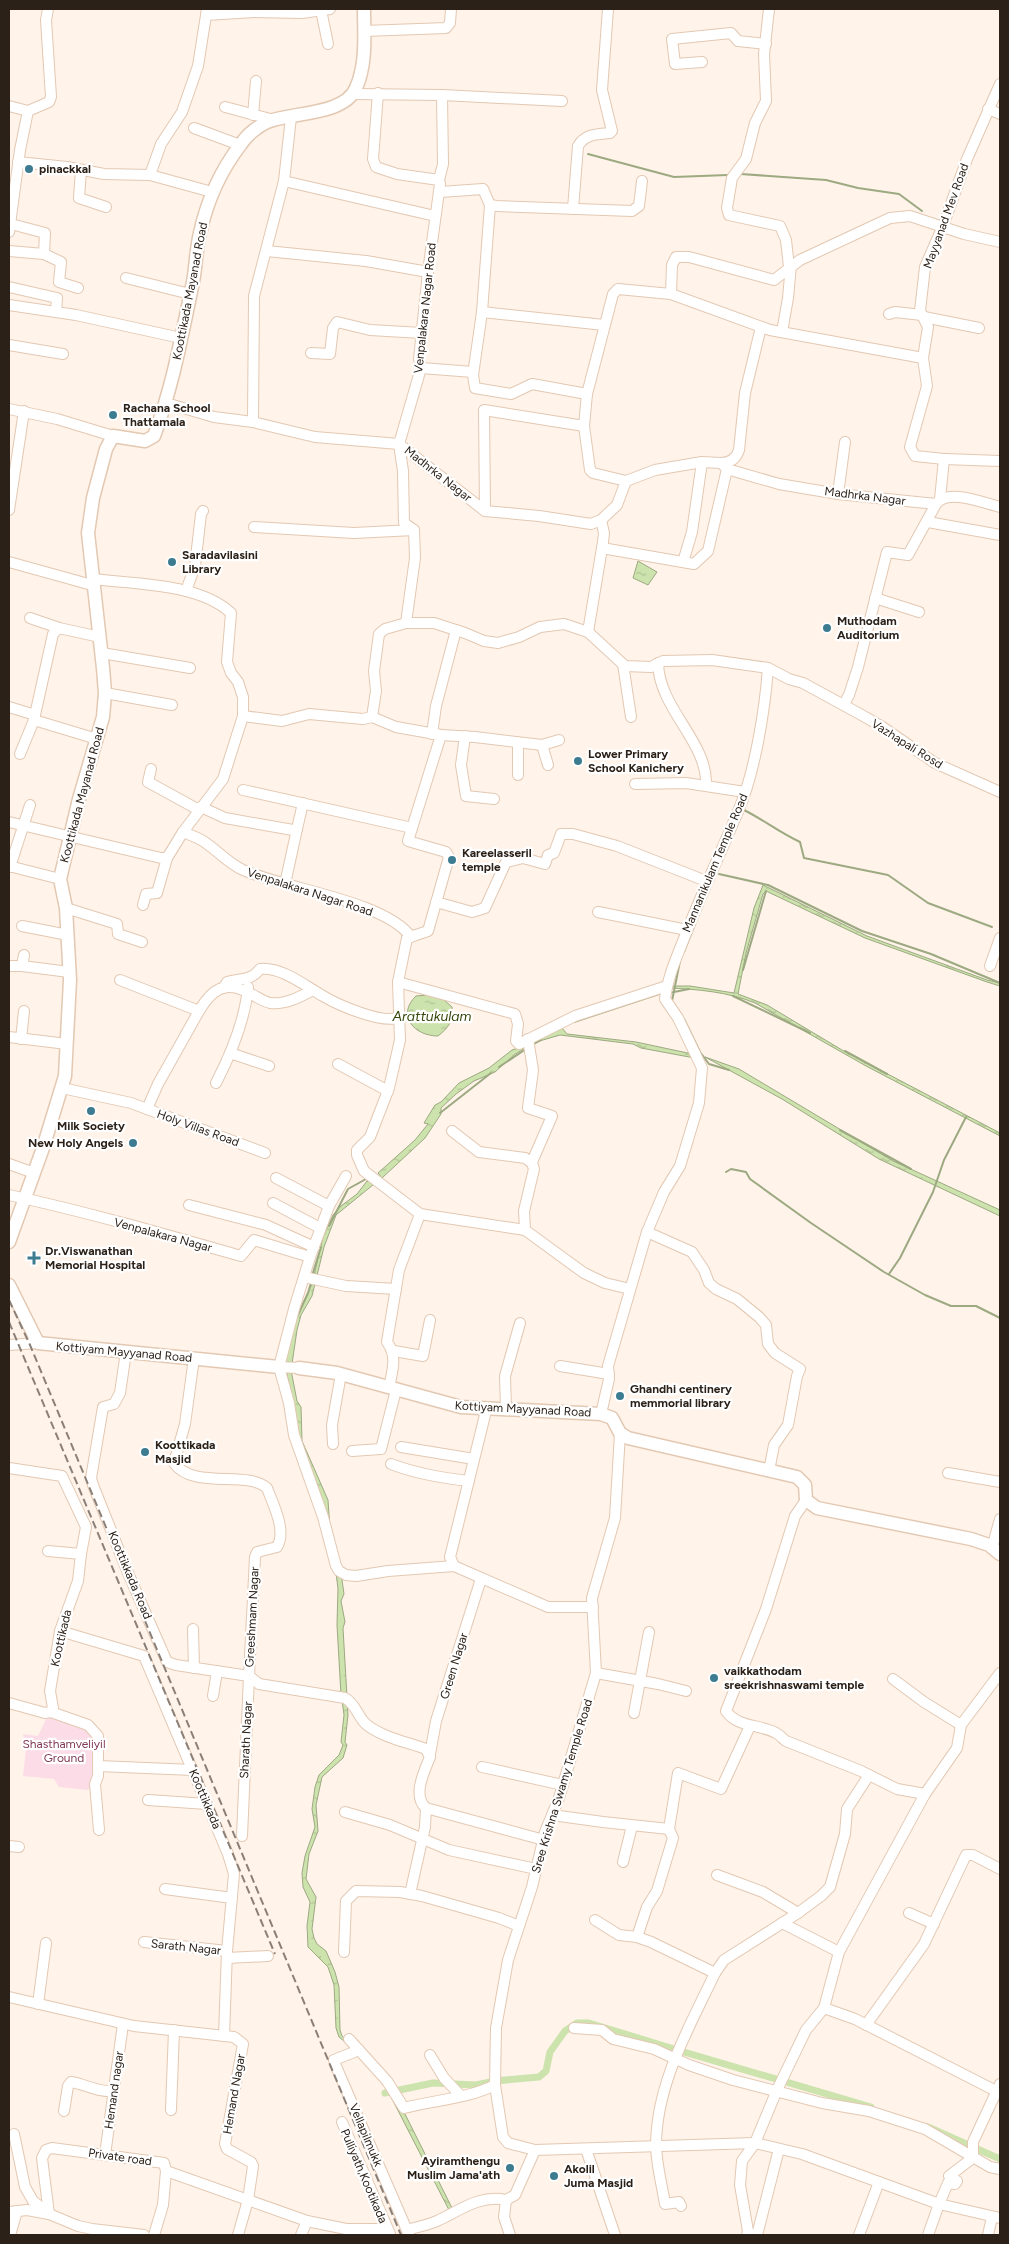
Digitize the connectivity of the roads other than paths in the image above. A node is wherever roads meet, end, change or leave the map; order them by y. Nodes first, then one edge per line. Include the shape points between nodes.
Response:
1 (48, 9) edge
2 (364, 9) edge
3 (451, 9) edge
4 (608, 9) edge
5 (769, 9) edge
6 (326, 10) edge
7 (239, 11) edge
8 (206, 12) edge
9 (364, 31) junction
10 (328, 44) dead end
11 (766, 44) junction
12 (702, 62) dead end
13 (256, 82) dead end
14 (1000, 84) edge
15 (378, 93) junction
16 (352, 94) junction
17 (442, 95) junction
18 (562, 101) dead end
19 (9, 106) edge
20 (226, 106) dead end
21 (988, 109) junction
22 (28, 111) junction
23 (1000, 114) edge
24 (253, 115) junction
25 (291, 117) junction
26 (275, 120) junction
27 (194, 128) dead end
28 (240, 145) junction
29 (18, 162) junction
30 (81, 170) junction
31 (150, 174) junction
32 (439, 180) junction
33 (284, 181) junction
34 (642, 181) dead end
35 (212, 192) junction
36 (440, 192) junction
37 (490, 205) junction
38 (106, 207) dead end
39 (574, 209) junction
40 (435, 216) junction
41 (943, 226) junction
42 (10, 228) edge
43 (1000, 242) edge
44 (9, 251) edge
45 (267, 251) junction
46 (44, 254) junction
47 (790, 266) junction
48 (428, 272) junction
49 (126, 278) dead end
50 (9, 287) edge
51 (78, 288) dead end
52 (190, 294) junction
53 (672, 294) junction
54 (9, 305) edge
55 (56, 312) junction
56 (482, 312) junction
57 (889, 314) dead end
58 (923, 316) junction
59 (604, 325) junction
60 (761, 327) junction
61 (979, 328) dead end
62 (782, 332) junction
63 (422, 333) junction
64 (181, 338) junction
65 (9, 345) edge
66 (311, 353) dead end
67 (63, 354) dead end
68 (923, 358) junction
69 (421, 368) junction
70 (473, 372) junction
71 (587, 394) junction
72 (166, 403) junction
73 (9, 409) edge
74 (24, 411) junction
75 (253, 422) junction
76 (584, 426) junction
77 (113, 436) junction
78 (845, 442) dead end
79 (398, 444) junction
80 (944, 458) junction
81 (1000, 461) edge
82 (702, 462) junction
83 (724, 466) junction
84 (626, 481) junction
85 (838, 494) junction
86 (938, 501) junction
87 (1000, 507) edge
88 (9, 510) edge
89 (485, 510) junction
90 (203, 511) dead end
91 (601, 520) junction
92 (928, 522) junction
93 (254, 527) dead end
94 (414, 530) junction
95 (1000, 535) edge
96 (602, 548) junction
97 (9, 562) edge
98 (683, 562) junction
99 (92, 582) junction
100 (186, 591) junction
101 (875, 598) junction
102 (919, 612) dead end
103 (30, 618) dead end
104 (408, 623) junction
105 (59, 628) junction
106 (456, 630) junction
107 (588, 632) junction
108 (100, 637) junction
109 (102, 653) junction
110 (622, 664) junction
111 (658, 664) junction
112 (190, 668) dead end
113 (768, 668) junction
114 (105, 693) junction
115 (844, 704) junction
116 (172, 705) dead end
117 (9, 707) edge
118 (243, 716) junction
119 (34, 717) junction
120 (372, 717) junction
121 (631, 717) dead end
122 (437, 734) junction
123 (465, 736) junction
124 (97, 739) junction
125 (559, 740) dead end
126 (518, 743) junction
127 (542, 745) junction
128 (20, 754) dead end
129 (548, 765) dead end
130 (151, 769) dead end
131 (518, 775) dead end
132 (635, 784) dead end
133 (706, 785) junction
134 (243, 790) dead end
135 (745, 792) junction
136 (1000, 792) edge
137 (494, 799) dead end
138 (303, 803) junction
139 (30, 805) dead end
140 (200, 808) junction
141 (9, 822) edge
142 (24, 826) junction
143 (412, 828) junction
144 (297, 829) junction
145 (183, 832) junction
146 (69, 835) junction
147 (167, 858) junction
148 (10, 867) edge
149 (60, 879) junction
150 (706, 881) junction
151 (285, 884) junction
152 (436, 902) junction
153 (142, 905) dead end
154 (66, 908) junction
155 (598, 912) dead end
156 (22, 926) dead end
157 (687, 930) junction
158 (68, 935) junction
159 (411, 937) junction
160 (1000, 938) edge
161 (142, 942) dead end
162 (24, 954) dead end
163 (9, 966) edge
164 (22, 966) junction
165 (990, 966) dead end
166 (70, 972) junction
167 (248, 979) junction
168 (120, 980) dead end
169 (398, 982) junction
170 (224, 988) junction
171 (314, 990) junction
172 (247, 992) junction
173 (666, 992) junction
174 (196, 1009) junction
175 (24, 1011) dead end
176 (399, 1017) junction
177 (9, 1038) edge
178 (21, 1039) junction
179 (528, 1039) junction
180 (67, 1044) junction
181 (230, 1053) junction
182 (338, 1064) dead end
183 (269, 1066) dead end
184 (216, 1083) dead end
185 (62, 1088) junction
186 (388, 1091) junction
187 (147, 1109) junction
188 (452, 1131) dead end
189 (264, 1153) dead end
190 (532, 1162) junction
191 (9, 1164) edge
192 (34, 1174) junction
193 (346, 1176) dead end
194 (276, 1178) dead end
195 (9, 1195) edge
196 (25, 1198) junction
197 (273, 1203) dead end
198 (189, 1205) dead end
199 (329, 1206) junction
200 (420, 1214) junction
201 (320, 1228) junction
202 (525, 1230) junction
203 (647, 1232) junction
204 (9, 1242) edge
205 (314, 1247) junction
206 (310, 1257) junction
207 (309, 1278) junction
208 (9, 1285) edge
209 (396, 1289) junction
210 (630, 1289) junction
211 (430, 1320) dead end
212 (520, 1323) dead end
213 (38, 1343) junction
214 (9, 1345) edge
215 (394, 1351) junction
216 (126, 1352) junction
217 (194, 1358) junction
218 (560, 1366) dead end
219 (279, 1367) junction
220 (299, 1368) joint
221 (341, 1374) junction
222 (608, 1374) junction
223 (392, 1389) junction
224 (487, 1407) junction
225 (506, 1408) junction
226 (601, 1414) junction
227 (620, 1433) junction
228 (333, 1444) dead end
229 (401, 1447) dead end
230 (352, 1451) dead end
231 (474, 1459) junction
232 (391, 1464) dead end
233 (9, 1468) edge
234 (769, 1471) junction
235 (948, 1473) dead end
236 (469, 1481) junction
237 (1000, 1482) edge
238 (806, 1500) junction
239 (1000, 1519) edge
240 (48, 1551) dead end
241 (996, 1551) edge
242 (81, 1554) junction
243 (454, 1566) junction
244 (481, 1579) junction
245 (593, 1607) junction
246 (193, 1629) dead end
247 (60, 1631) junction
248 (649, 1632) dead end
249 (194, 1668) junction
250 (217, 1671) junction
251 (596, 1673) junction
252 (1000, 1673) edge
253 (249, 1676) junction
254 (893, 1680) dead end
255 (640, 1681) junction
256 (686, 1691) dead end
257 (213, 1696) dead end
258 (9, 1703) edge
259 (51, 1712) junction
260 (634, 1713) dead end
261 (961, 1725) junction
262 (750, 1726) junction
263 (430, 1754) junction
264 (98, 1766) junction
265 (482, 1767) dead end
266 (193, 1770) junction
267 (868, 1775) junction
268 (563, 1786) junction
269 (925, 1794) junction
270 (148, 1800) dead end
271 (207, 1804) junction
272 (426, 1808) junction
273 (344, 1812) dead end
274 (552, 1815) junction
275 (632, 1826) junction
276 (669, 1829) junction
277 (99, 1830) dead end
278 (242, 1836) dead end
279 (422, 1839) junction
280 (544, 1840) junction
281 (623, 1862) dead end
282 (536, 1869) junction
283 (1000, 1869) edge
284 (717, 1875) dead end
285 (165, 1889) dead end
286 (410, 1894) junction
287 (232, 1898) junction
288 (798, 1913) junction
289 (909, 1913) dead end
290 (595, 1920) dead end
291 (782, 1923) junction
292 (934, 1924) junction
293 (519, 1926) junction
294 (637, 1937) junction
295 (144, 1942) dead end
296 (46, 1943) dead end
297 (344, 1952) dead end
298 (839, 1952) junction
299 (227, 1955) junction
300 (268, 1956) dead end
301 (715, 1973) junction
302 (9, 1997) edge
303 (38, 2004) junction
304 (824, 2008) junction
305 (124, 2024) junction
306 (866, 2025) junction
307 (574, 2028) dead end
308 (174, 2030) junction
309 (224, 2036) junction
310 (348, 2039) dead end
311 (359, 2050) junction
312 (430, 2055) dead end
313 (675, 2058) junction
314 (495, 2085) junction
315 (999, 2089) edge
316 (777, 2090) junction
317 (114, 2091) junction
318 (461, 2096) junction
319 (171, 2110) dead end
320 (64, 2112) dead end
321 (342, 2122) dead end
322 (14, 2134) dead end
323 (755, 2143) junction
324 (656, 2146) junction
325 (586, 2149) junction
326 (779, 2149) junction
327 (536, 2150) junction
328 (104, 2155) junction
329 (973, 2157) junction
330 (1000, 2168) edge
331 (166, 2171) junction
332 (879, 2182) junction
333 (248, 2200) junction
334 (506, 2200) junction
335 (939, 2204) junction
336 (681, 2206) dead end
337 (13, 2211) edge
338 (49, 2214) junction
339 (996, 2218) edge
340 (307, 2221) junction
341 (389, 2232) edge
342 (408, 2232) edge
343 (10, 2235) edge
344 (144, 2235) edge
345 (154, 2235) edge
346 (238, 2235) edge
347 (301, 2235) edge
348 (510, 2235) edge
349 (615, 2235) edge
350 (747, 2235) edge
351 (757, 2235) edge
352 (859, 2235) edge
353 (928, 2235) edge
354 (988, 2235) edge

1 - 22 street via 51,97 49,102
2 - 9 main road
3 - 9 street via 450,23 446,28
4 - 39 street via 602,90 612,130 591,135 578,146
5 - 11 street
6 - 7 street via 302,13
6 - 10 street
7 - 8 street
8 - 31 street via 195,75 182,112 161,144
9 - 16 main road via 361,71
11 - 12 street via 738,41 731,32 672,39 675,64
11 - 47 street via 766,100 755,123 746,159 732,178 727,208 730,216 780,226
13 - 24 street
14 - 21 street, Mayyanad Mev Road
15 - 16 street
15 - 17 street
15 - 32 street via 373,159 376,167 397,174
16 - 25 main road, Koottikada Mayanad Road via 328,109
17 - 18 street
17 - 32 street via 443,164
19 - 22 street
20 - 24 street
21 - 23 street
21 - 41 street, Mayyanad Mev Road
22 - 29 street
24 - 26 street
25 - 26 main road, Koottikada Mayanad Road
25 - 33 street
26 - 28 main road, Koottikada Mayanad Road via 247,136
27 - 28 street
28 - 35 main road, Koottikada Mayanad Road
29 - 30 street
29 - 42 street
30 - 31 street via 104,174
30 - 38 street via 79,198
31 - 35 street
32 - 36 street
33 - 40 street
33 - 45 street
34 - 39 street via 639,206 634,211
35 - 52 main road, Koottikada Mayanad Road via 200,234
36 - 37 street via 483,189
36 - 40 street, Venpalakara Nagar Road
37 - 39 street
37 - 56 street
40 - 48 street, Venpalakara Nagar Road
41 - 43 street
41 - 47 street via 910,216 890,218
41 - 58 street, Mayyanad Mev Road via 925,267 920,311
42 - 46 street via 45,233
44 - 46 street
45 - 48 street
45 - 75 street via 254,296
46 - 51 street via 61,262 59,282
47 - 53 street via 774,280 676,256 672,265
47 - 62 street
48 - 63 street, Venpalakara Nagar Road
49 - 52 street
50 - 55 street via 57,298
52 - 64 main road, Koottikada Mayanad Road
53 - 59 street via 616,290
53 - 60 street
54 - 55 street
55 - 64 street
56 - 59 street
56 - 70 street
57 - 58 street
58 - 61 street
58 - 68 street, Mayyanad Mev Road via 928,327
59 - 71 street
60 - 62 street
60 - 83 street via 745,393 739,450 737,456
62 - 68 street
63 - 66 street via 370,330 337,322 333,328 330,354
63 - 69 street, Venpalakara Nagar Road
64 - 72 main road, Koottikada Mayanad Road
65 - 67 street
68 - 80 street, Mayyanad Mev Road via 927,386 910,447 915,456
69 - 70 street
69 - 79 street, Venpalakara Nagar Road
70 - 71 street via 473,385 478,390 511,394 532,384
71 - 76 street
72 - 75 street, Madhrka Nagar via 214,417
72 - 77 main road, Koottikada Mayanad Road via 151,439
73 - 74 street
74 - 77 street
74 - 88 street
75 - 79 street, Madhrka Nagar via 315,437
76 - 84 street via 590,470
76 - 89 street via 484,410
77 - 99 main road, Koottikada Mayanad Road via 106,449 93,498 88,533
78 - 85 street
79 - 89 street, Madhrka Nagar
79 - 94 street, Venpalakara Nagar Road via 403,471 404,522
80 - 81 street
80 - 86 street
82 - 83 street, Madhrka Nagar
82 - 84 street, Madhrka Nagar via 655,470
82 - 98 street via 695,517
83 - 85 street, Madhrka Nagar via 768,482
83 - 98 street via 708,551 698,563
84 - 91 street via 617,505
85 - 86 street, Madhrka Nagar
86 - 87 street, Madhrka Nagar via 950,495
86 - 92 street
89 - 91 street via 591,524
90 - 100 street via 195,566
91 - 96 street via 604,533
92 - 95 street
92 - 101 street via 908,555 887,552
93 - 94 street via 354,533
94 - 104 street, Venpalakara Nagar Road via 415,558
96 - 98 street
96 - 107 street
97 - 99 street
99 - 100 street
99 - 108 main road, Koottikada Mayanad Road
100 - 118 street via 221,603 231,613 227,662 243,697
101 - 102 street
101 - 115 street via 858,667
103 - 105 street
104 - 106 street via 434,623
104 - 120 street via 385,628 379,634
105 - 108 street
105 - 119 street via 51,639
106 - 107 street via 498,643 540,626 564,624
106 - 122 street via 436,706
107 - 110 street
108 - 109 main road, Koottikada Mayanad Road
109 - 112 street
109 - 114 main road, Koottikada Mayanad Road
110 - 111 street via 651,667
110 - 121 street
111 - 113 street via 663,661 712,660
111 - 133 street via 662,688 703,764
113 - 115 street
113 - 135 street, Mannanikulam Temple Road
114 - 116 street
114 - 124 main road, Koottikada Mayanad Road via 104,717
115 - 136 street, Vazhapali Rosd via 935,763
117 - 119 street
118 - 120 street via 282,721 309,714
118 - 140 street via 223,779
119 - 124 street
119 - 128 street
120 - 122 street via 396,727
122 - 123 street
122 - 143 street
123 - 126 street
123 - 137 street via 461,765 466,796
124 - 146 main road, Koottikada Mayanad Road
125 - 127 street
126 - 127 street
126 - 131 street
127 - 129 street
130 - 140 street via 148,782
132 - 133 street
133 - 135 street
134 - 138 street
135 - 150 street, Mannanikulam Temple Road
138 - 143 street
138 - 144 street
139 - 142 street
140 - 144 street via 249,824
140 - 145 street
141 - 142 street
142 - 146 street
142 - 148 street
143 - 152 street via 408,841 448,854
144 - 151 street
145 - 147 street
145 - 151 street, Venpalakara Nagar Road via 202,841 242,870
146 - 147 street
146 - 149 main road, Koottikada Mayanad Road
147 - 153 street via 156,892 146,894
148 - 149 street
149 - 154 main road, Koottikada Mayanad Road
150 - 152 street via 617,846 574,834 561,834 554,853 548,855 545,864 523,858 506,862 485,908 472,912
150 - 157 street, Mannanikulam Temple Road
151 - 159 street, Venpalakara Nagar Road via 388,918 403,927
152 - 159 street via 428,931
154 - 158 main road, Koottikada Mayanad Road
154 - 161 street via 117,924 118,934
155 - 157 street
156 - 158 street
157 - 173 street, Mannanikulam Temple Road
158 - 166 main road, Koottikada Mayanad Road
159 - 169 street via 407,938
160 - 165 street
162 - 164 street
163 - 164 street
164 - 166 street
166 - 180 main road, Koottikada Mayanad Road
167 - 170 street via 227,982
167 - 171 street via 260,969 269,968
167 - 172 street
168 - 174 street
169 - 176 street
169 - 179 street via 515,1014 518,1024 516,1041 519,1044
170 - 172 street via 236,986
170 - 174 street via 213,992
171 - 172 street via 294,1000 272,1003
171 - 176 street via 372,1016 393,1020
172 - 181 street
173 - 179 street via 575,1016
173 - 203 street via 702,1068 700,1094 680,1166 664,1192
174 - 187 street
175 - 178 street
176 - 186 street via 400,1040
177 - 178 street
178 - 180 street
179 - 190 street via 533,1070 528,1108 552,1116
180 - 185 main road, Koottikada Mayanad Road
181 - 183 street
181 - 184 street
182 - 186 street
185 - 187 street, Holy Villas Road
185 - 192 main road, Koottikada Mayanad Road
186 - 200 street via 370,1137 357,1150 357,1155 364,1171
187 - 189 street, Holy Villas Road
188 - 190 street via 479,1152 525,1158
190 - 202 street via 534,1169 524,1211
191 - 192 street
192 - 196 main road, Koottikada Mayanad Road
193 - 199 street
194 - 199 street
195 - 196 street, Venpalakara Nagar
196 - 204 main road, Koottikada Mayanad Road
196 - 206 street, Venpalakara Nagar via 151,1229 241,1256 254,1240
197 - 201 street
198 - 205 street via 266,1225
199 - 201 street
200 - 202 street
200 - 209 street via 399,1270
201 - 205 street
202 - 210 street via 584,1273 605,1283
203 - 210 street
203 - 234 street via 692,1252 709,1283 737,1299 759,1318 766,1325 768,1344 800,1369 788,1425 774,1445
205 - 206 street
206 - 207 street
207 - 209 street via 346,1286
207 - 219 street
208 - 213 main road
209 - 215 street via 387,1342
210 - 222 street
211 - 215 street via 423,1356
212 - 225 street via 505,1376
213 - 214 street, Kottiyam Mayyanad Road
213 - 216 main road, Kottiyam Mayyanad Road
215 - 223 street
216 - 217 main road, Kottiyam Mayyanad Road
216 - 249 street, Koottikkada Road via 120,1393 114,1404 103,1407 91,1478 167,1662
217 - 219 main road, Kottiyam Mayyanad Road
217 - 253 street, Greeshmam Nagar via 185,1424 174,1463 184,1473 262,1484 270,1495 280,1530 277,1547 257,1552 255,1557
218 - 222 street
219 - 220 street, Kottiyam Mayyanad Road
219 - 243 street via 294,1435 339,1571 356,1576 388,1570
220 - 221 main road, Kottiyam Mayyanad Road
221 - 223 main road, Kottiyam Mayyanad Road
221 - 228 street via 332,1425
222 - 226 street
223 - 224 main road, Kottiyam Mayyanad Road via 461,1407
223 - 230 street via 381,1449
224 - 225 main road, Kottiyam Mayyanad Road
224 - 231 street
225 - 226 main road, Kottiyam Mayyanad Road
226 - 227 main road, Kottiyam Mayyanad Road via 612,1418
227 - 234 main road, Kottiyam Mayyanad Road via 628,1438
227 - 245 street, Sree Krishna Swamy Temple Road via 615,1518 592,1598
229 - 231 street
231 - 236 street
232 - 236 street via 416,1474
233 - 242 street via 62,1476 86,1527
234 - 238 main road, Kottiyam Mayyanad Road via 802,1480
235 - 237 street
236 - 243 street via 450,1557
238 - 241 main road via 817,1508 970,1539
238 - 262 street via 796,1516 766,1609 726,1707 733,1718
239 - 241 street
240 - 242 street
242 - 247 street, Koottikada via 78,1581
243 - 244 street
244 - 245 street via 552,1608
244 - 263 street, Green Nagar via 436,1721
245 - 251 street, Sree Krishna Swamy Temple Road
246 - 249 street
247 - 259 street, Koottikada via 50,1691
247 - 266 street, Koottikkada via 144,1656
248 - 255 street
249 - 250 street
250 - 253 street
250 - 257 street
251 - 255 street
251 - 268 street, Sree Krishna Swamy Temple Road
252 - 261 street
253 - 263 street, Greeshmam Nagar via 259,1684 345,1698 366,1724 385,1735 426,1749
253 - 278 street, Sharath Nagar
254 - 261 street
255 - 256 street
255 - 260 street
258 - 259 street
259 - 264 street via 93,1728 98,1736
261 - 269 street via 957,1748
262 - 267 street via 776,1733 786,1741
262 - 276 street via 721,1789 678,1773
263 - 272 street via 419,1796
264 - 266 street
264 - 277 street via 95,1784
265 - 268 street
266 - 271 street, Koottikkada
267 - 269 street via 898,1789
267 - 288 street via 847,1809 845,1834 830,1886
268 - 274 street, Sree Krishna Swamy Temple Road
269 - 298 street
270 - 271 street
271 - 287 street, Koottikkada via 234,1871
272 - 279 street
272 - 280 street
273 - 279 street via 390,1825
274 - 275 street
274 - 280 street, Sree Krishna Swamy Temple Road
275 - 276 street
275 - 281 street
276 - 294 street via 673,1838 663,1873
279 - 282 street via 449,1850
279 - 286 street
280 - 282 street, Sree Krishna Swamy Temple Road
282 - 293 street, Sree Krishna Swamy Temple Road
283 - 292 street via 973,1855 966,1855
284 - 288 street via 763,1892
285 - 287 street
286 - 293 street
286 - 297 street via 356,1891 352,1894 346,1901
287 - 299 street, Koottikkada
288 - 291 street
289 - 292 street
290 - 294 street via 619,1935
291 - 298 street
291 - 301 street via 724,1960
292 - 306 street via 924,1944
293 - 314 street, Sree Krishna Swamy Temple Road via 508,1960 496,2028
294 - 301 street
295 - 299 street, Sarath Nagar
296 - 303 street
298 - 304 street
299 - 300 street, Sarath Nagar
299 - 309 street, Koottikkada
301 - 313 street
302 - 303 street, Hemand Nagar
303 - 305 street, Hemand Nagar
304 - 306 street
304 - 316 street via 806,2030
305 - 308 street, Hemand Nagar
305 - 317 street, Hemand nagar
306 - 315 street
307 - 313 street via 602,2030 613,2039 654,2048
308 - 309 street, Hemand Nagar
308 - 319 street
309 - 333 street, Hemand Nagar via 234,2037 243,2044 225,2144 227,2149 253,2166
310 - 311 street
311 - 318 street via 387,2081 404,2108
311 - 342 street, Vellapilmukk via 334,2060 335,2064
312 - 318 street via 444,2078
313 - 316 street via 733,2080
313 - 324 street via 664,2086
314 - 318 street
314 - 327 street, Sree Krishna Swamy Temple Road via 504,2137 508,2143
315 - 329 street via 973,2142
316 - 323 street
316 - 329 street via 822,2103 869,2111 925,2130
317 - 320 street, Hemand Nagar via 101,2091 71,2082
317 - 328 street, Hemand nagar
321 - 341 street, Pulliyath,Kootikada
322 - 338 street via 25,2187 33,2201
323 - 324 street, Sree Krishna Swamy Temple Road
323 - 326 street, Sree Krishna Swamy Temple Road
323 - 350 street via 742,2160 740,2185
324 - 325 street, Sree Krishna Swamy Temple Road
324 - 336 street via 665,2204 679,2202
325 - 327 street, Sree Krishna Swamy Temple Road
325 - 349 street
326 - 332 street, Sree Krishna Swamy Temple Road
326 - 351 street
327 - 334 street via 515,2195
328 - 331 street, Private road via 164,2163
328 - 338 street, Private road via 52,2148 42,2154
329 - 330 street via 990,2167
329 - 335 street via 949,2176 957,2181 955,2184 948,2182
331 - 333 street, Private road
331 - 345 street, Private road via 163,2205
332 - 335 street, Sree Krishna Swamy Temple Road
332 - 352 street
333 - 340 street, Private road
333 - 346 street
334 - 342 street via 477,2202
334 - 348 street via 504,2217
335 - 339 street
335 - 353 street
337 - 338 street
337 - 343 street
338 - 344 street via 78,2226
339 - 354 street
340 - 341 street, Private road via 346,2229
340 - 347 street

